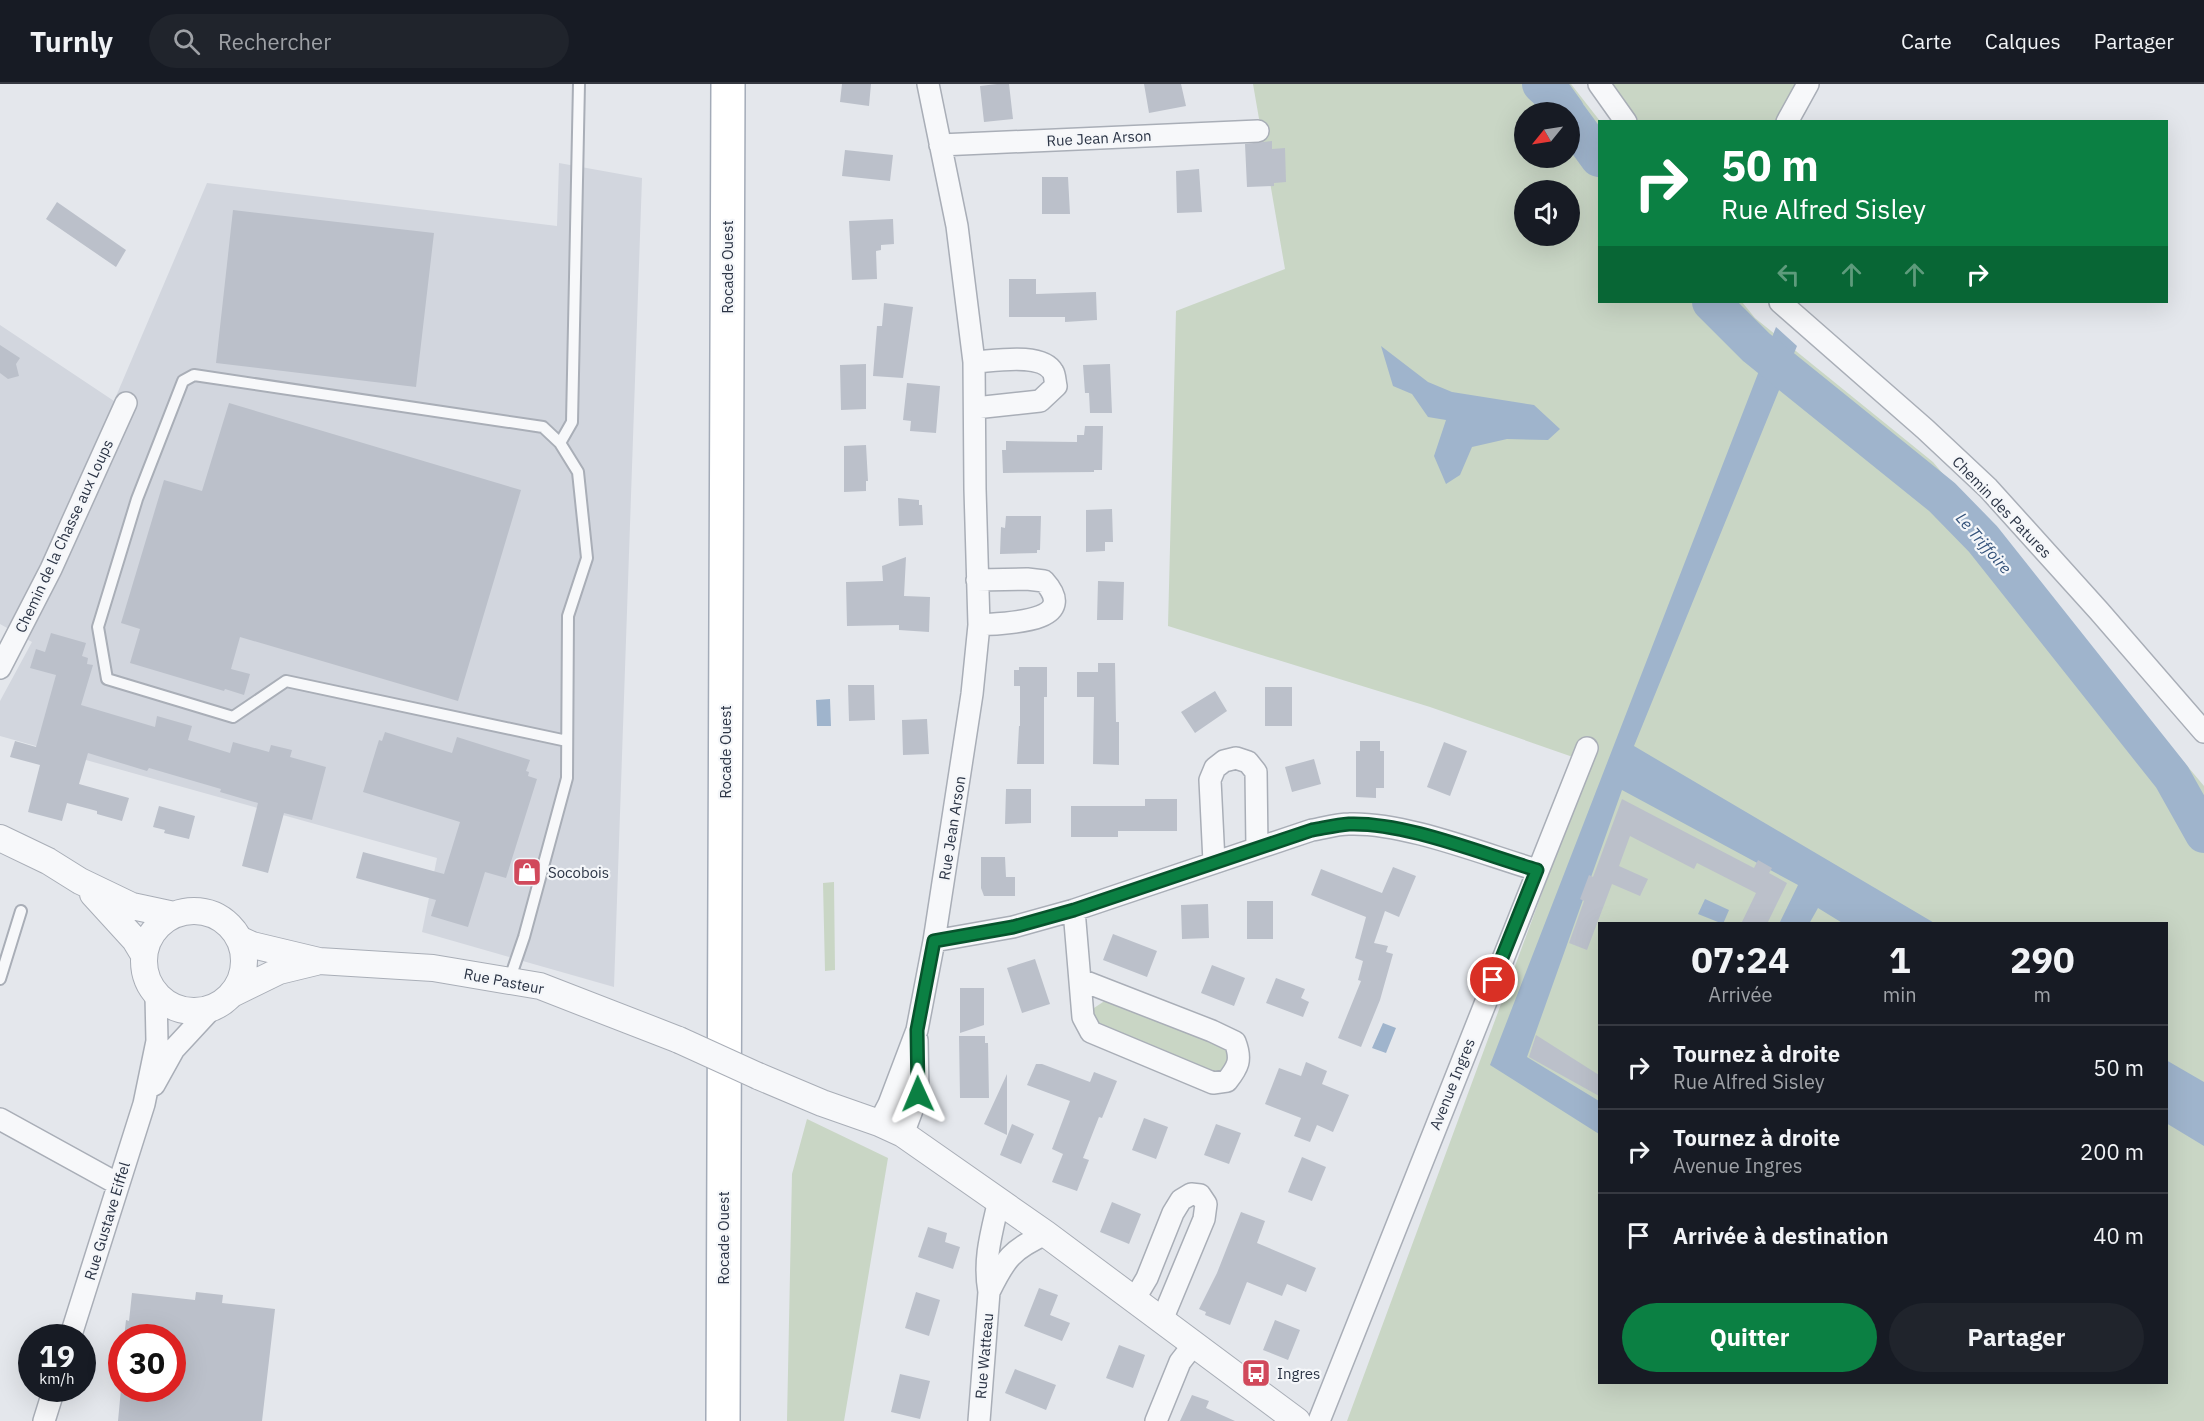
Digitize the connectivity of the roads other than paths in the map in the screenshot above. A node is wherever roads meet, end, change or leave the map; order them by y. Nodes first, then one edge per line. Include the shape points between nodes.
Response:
1 (579, 84) edge
2 (728, 84) edge
3 (928, 84) edge
4 (1599, 84) edge
5 (1809, 84) edge
6 (1625, 120) edge
7 (1788, 120) edge
8 (1258, 131) dead end
9 (940, 145) junction
10 (1781, 303) edge
11 (974, 362) junction
12 (126, 404) dead end
13 (975, 408) junction
14 (560, 443) junction
15 (977, 580) junction
16 (979, 625) junction
17 (0, 668) edge
18 (2204, 732) edge
19 (567, 741) junction
20 (1587, 748) dead end
21 (0, 838) edge
22 (1257, 848) junction
23 (1214, 862) junction
24 (1537, 870) junction
25 (80, 881) junction
26 (1074, 910) junction
27 (21, 911) dead end
28 (174, 915) junction
29 (239, 939) junction
30 (934, 941) junction
31 (144, 955) junction
32 (319, 961) junction
33 (0, 980) edge
34 (1081, 980) junction
35 (509, 981) junction
36 (156, 995) junction
37 (222, 1001) junction
38 (917, 1030) junction
39 (144, 1104) junction
40 (0, 1119) edge
41 (879, 1123) junction
42 (903, 1134) junction
43 (118, 1184) junction
44 (999, 1200) junction
45 (1047, 1234) junction
46 (989, 1292) junction
47 (1134, 1300) junction
48 (1162, 1320) junction
49 (74, 1324) edge
50 (1194, 1344) junction
51 (50, 1402) edge
52 (44, 1421) edge
53 (723, 1421) edge
54 (979, 1421) edge
55 (1156, 1421) edge
56 (1297, 1421) edge
57 (1319, 1421) edge

1 - 14 lane via 572,422
2 - 53 main road, Rocade Ouest
3 - 9 street, Rue Jean Arson
4 - 6 street
5 - 7 street
8 - 9 street, Rue Jean Arson
9 - 11 street, Rue Jean Arson via 957,226
10 - 18 street, Chemin des Patures via 1988,488
11 - 13 street, Rue Jean Arson
11 - 13 street via 1044,363 1053,372 1056,386 1040,401
12 - 17 street, Chemin de la Chasse aux Loups via 51,570
13 - 15 street, Rue Jean Arson
14 - 19 lane via 578,472 587,558 568,616
14 - 19 lane via 543,427 194,375 183,381 141,488 98,627 107,679 233,717 286,681
15 - 16 street, Rue Jean Arson
15 - 16 street via 1044,581 1054,598 1046,616
16 - 30 street, Rue Jean Arson
19 - 35 lane via 567,778
20 - 24 street, Avenue Ingres
21 - 25 street
22 - 23 street
22 - 23 street via 1256,772 1248,762 1236,758 1224,761 1215,768 1210,780
22 - 24 street via 1312,830 1348,824 1385,827 1436,839
23 - 26 street
24 - 57 street, Avenue Ingres
25 - 28 street via 132,906
25 - 31 street via 117,918
26 - 30 street via 1013,927
26 - 34 street
27 - 33 lane
28 - 29 street via 188,911 218,917
28 - 31 street via 159,924
29 - 32 street, Rue Pasteur
29 - 37 street via 244,968 240,982
30 - 38 street, Rue Jean Arson
31 - 36 street via 144,969
32 - 35 street, Rue Pasteur via 433,968
32 - 37 street, Rue Pasteur via 279,971
34 - 34 street via 1083,1017 1091,1032 1213,1083 1227,1081 1235,1071 1240,1056 1235,1042
35 - 41 street, Rue Pasteur, bridge via 540,986 679,1040 822,1104
36 - 37 street via 182,1010 197,1011
36 - 39 street, Rue Gustave Eiffel via 157,1041
37 - 39 street, Rue Gustave Eiffel via 174,1049
38 - 41 street, Rue Jean Arson
38 - 42 street, Rue Jean Arson via 918,1094
39 - 43 street, Rue Gustave Eiffel
40 - 43 street
41 - 42 street, Rue Pasteur
42 - 44 street, Rue Pasteur
43 - 49 street, Rue Gustave Eiffel
44 - 45 street, Rue Pasteur
44 - 46 street, Rue Watteau via 986,1256
45 - 46 street, Rue Watteau via 1011,1253
45 - 47 street, Rue Pasteur
46 - 54 street, Rue Watteau
47 - 48 street, Rue Pasteur
47 - 48 street via 1181,1200 1191,1194 1200,1195 1206,1204 1204,1219
48 - 50 street, Rue Pasteur
50 - 55 street via 1180,1362
50 - 56 street, Rue Pasteur
51 - 52 street

